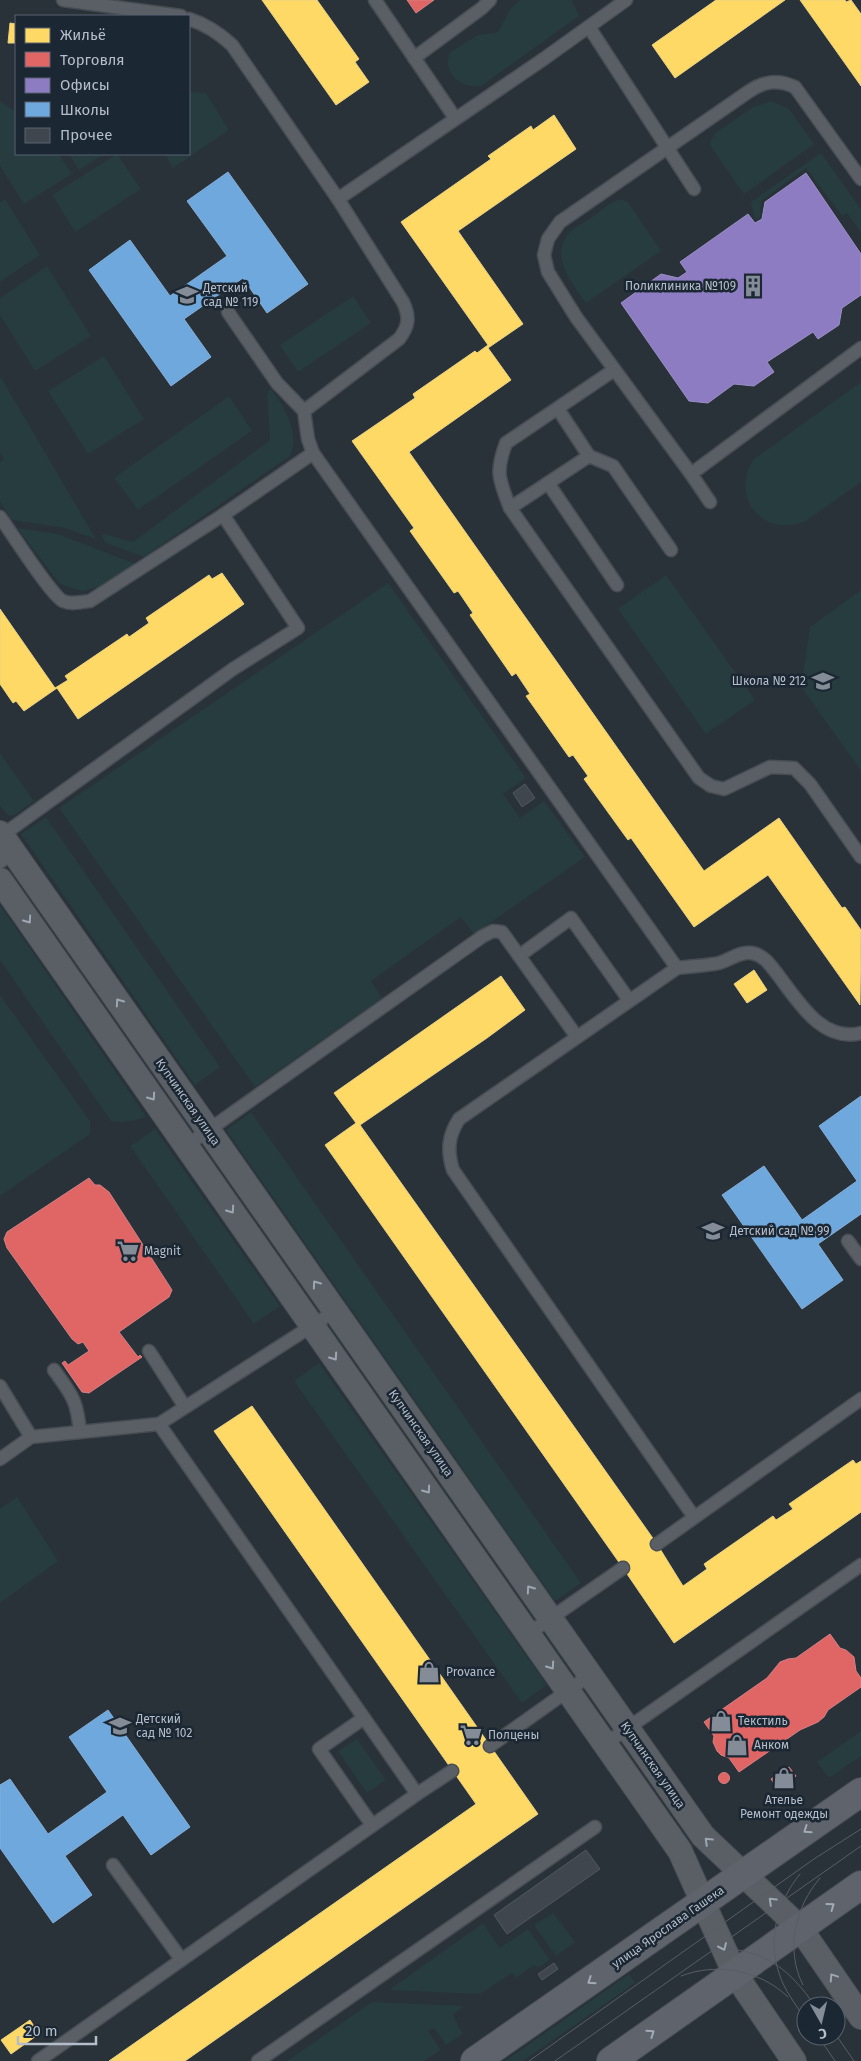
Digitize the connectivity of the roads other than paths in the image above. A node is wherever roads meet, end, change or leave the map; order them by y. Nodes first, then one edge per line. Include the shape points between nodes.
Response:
1 (63, 0) edge
2 (375, 0) edge
3 (490, 0) edge
4 (626, 0) edge
5 (176, 15) edge
6 (190, 19) edge
7 (589, 27) junction
8 (414, 58) junction
9 (455, 118) junction
10 (668, 147) junction
11 (861, 180) edge
12 (694, 189) dead end
13 (338, 199) junction
14 (228, 312) dead end
15 (861, 348) edge
16 (614, 370) junction
17 (558, 408) junction
18 (304, 411) junction
19 (313, 453) junction
20 (589, 456) junction
21 (690, 474) junction
22 (548, 483) junction
23 (710, 502) dead end
24 (510, 508) junction
25 (223, 515) junction
26 (0, 517) edge
27 (671, 550) dead end
28 (617, 585) dead end
29 (3, 844) edge
30 (861, 857) edge
31 (0, 880) edge
32 (519, 956) junction
33 (677, 968) junction
34 (629, 1000) junction
35 (861, 1033) edge
36 (577, 1037) junction
37 (208, 1130) junction
38 (186, 1146) junction
39 (848, 1240) dead end
40 (861, 1258) edge
41 (334, 1310) junction
42 (312, 1326) junction
43 (149, 1351) dead end
44 (54, 1370) dead end
45 (0, 1386) edge
46 (861, 1399) edge
47 (185, 1407) junction
48 (160, 1424) junction
49 (80, 1432) junction
50 (31, 1437) junction
51 (0, 1459) edge
52 (694, 1516) junction
53 (657, 1544) dead end
54 (861, 1565) edge
55 (623, 1568) dead end
56 (550, 1618) junction
57 (528, 1634) junction
58 (590, 1676) junction
59 (568, 1691) junction
60 (364, 1718) junction
61 (627, 1728) junction
62 (605, 1744) junction
63 (490, 1746) dead end
64 (452, 1771) dead end
65 (861, 1792) edge
66 (417, 1794) junction
67 (372, 1825) junction
68 (595, 1827) dead end
69 (113, 1865) dead end
70 (744, 1874) junction
71 (861, 1885) edge
72 (703, 1903) junction
73 (800, 1928) junction
74 (181, 1959) junction
75 (735, 1974) junction
76 (861, 2017) edge
77 (38, 2061) edge
78 (258, 2061) edge
79 (476, 2061) edge
80 (612, 2061) edge
81 (794, 2061) edge

1 - 5 lane
2 - 8 lane
3 - 8 lane
4 - 7 lane
6 - 13 lane via 221,35 232,45
7 - 9 lane
7 - 10 lane
8 - 9 lane
9 - 13 lane
10 - 11 lane via 755,87 783,82 795,87
10 - 12 lane
10 - 16 lane via 560,222 548,239 544,255 548,272
13 - 18 lane via 403,302 408,322 399,339
14 - 18 lane via 277,383
15 - 21 lane
16 - 17 lane
16 - 21 lane
17 - 20 lane
17 - 24 lane via 506,443 498,477
18 - 19 lane
19 - 25 lane
19 - 33 lane
20 - 22 lane
20 - 27 lane via 613,466
21 - 23 lane
22 - 24 lane
22 - 28 lane
24 - 30 lane via 699,778 724,789 770,767 794,768 810,784
25 - 26 lane via 90,601 73,604 62,600 50,587
25 - 29 lane via 298,628 225,674
37 -> 29 street, Купчинская улица
31 -> 38 street
32 - 34 lane via 571,918
32 - 36 lane
32 - 37 lane via 502,932 493,931 484,936
33 - 34 lane
33 - 35 lane via 719,963 736,955 752,953 767,960 803,1009 819,1024 845,1034
34 - 36 lane
36 - 52 lane via 459,1119 448,1144 449,1157 453,1170
37 - 38 lane
41 -> 37 street, Купчинская улица
38 -> 42 street
39 - 40 lane
41 - 42 lane
56 -> 41 street, Купчинская улица
42 - 47 lane
42 -> 57 street
43 - 47 lane
44 - 49 lane via 73,1396
45 - 50 lane
46 - 52 lane
47 - 48 lane
48 - 49 lane
48 - 60 lane
49 - 50 lane
50 - 51 lane
52 - 53 lane
54 - 61 lane
55 - 56 lane
56 - 57 lane
56 - 58 street, Купчинская улица
57 -> 59 street
58 - 59 lane
58 - 61 street, Купчинская улица
59 - 62 street
59 - 63 lane
60 - 66 lane
60 - 67 lane via 319,1749
61 - 62 lane
70 -> 61 street, Купчинская улица via 703,1836
62 - 72 street via 680,1851
64 - 66 lane
65 -> 70 street, улица Ярослава Гашека
66 - 67 lane
67 - 74 lane
68 - 78 lane
69 - 74 lane
70 - 72 street, улица Ярослава Гашека
73 -> 70 street, Купчинская улица
73 -> 71 street
72 -> 75 street
72 -> 79 street, улица Ярослава Гашека
73 - 75 street
76 -> 73 street, Купчинская улица
74 - 77 lane
80 -> 75 street
75 - 81 street

